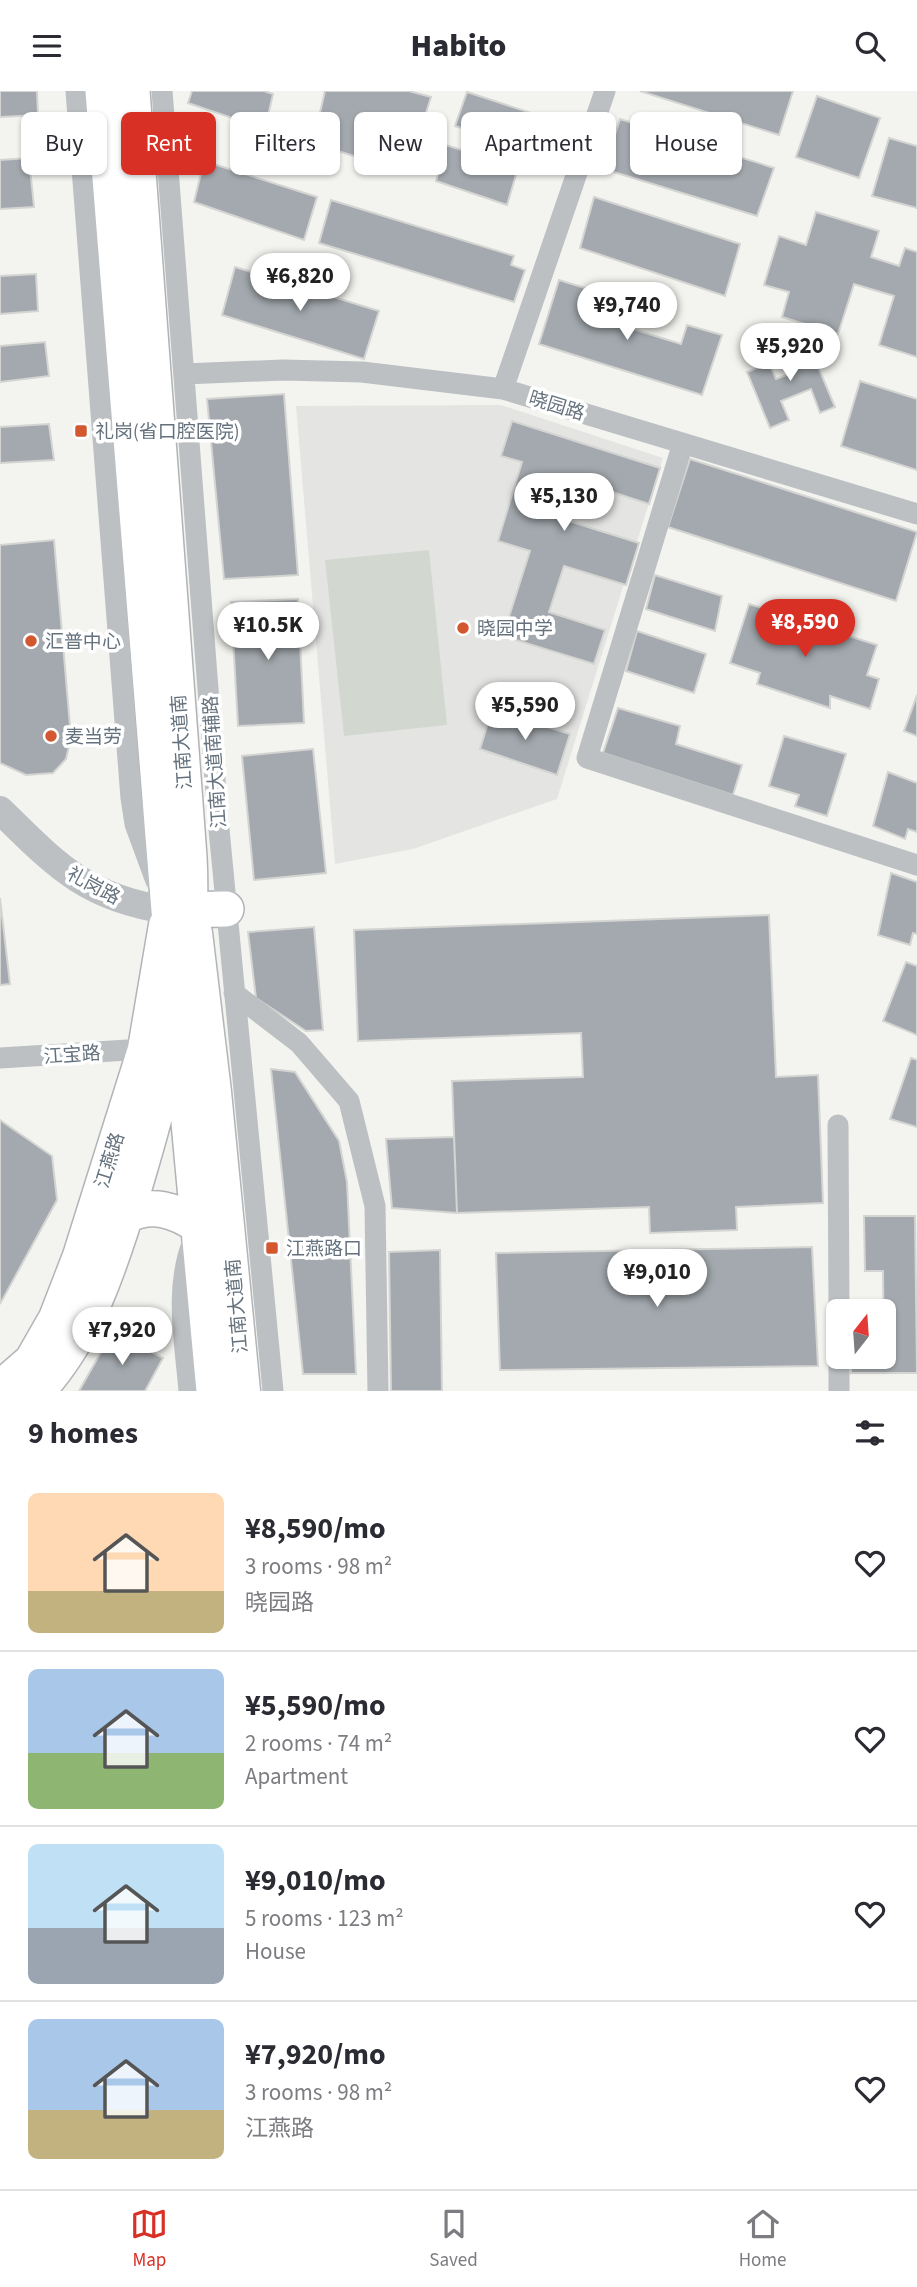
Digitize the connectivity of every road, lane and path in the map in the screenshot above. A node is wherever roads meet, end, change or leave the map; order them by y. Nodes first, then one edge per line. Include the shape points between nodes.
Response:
1 (76, 91) edge
2 (103, 91) edge
3 (132, 91) edge
4 (162, 91) edge
5 (606, 91) edge
6 (127, 209) junction
7 (184, 374) junction
8 (503, 389) junction
9 (683, 443) junction
10 (917, 514) edge
11 (154, 558) junction
12 (0, 810) edge
13 (917, 865) edge
14 (226, 909) junction
15 (180, 910) junction
16 (234, 993) junction
17 (178, 1013) junction
18 (144, 1049) junction
19 (0, 1058) edge
20 (838, 1125) dead end
21 (125, 1216) junction
22 (199, 1226) junction
23 (839, 1299) edge
24 (839, 1369) edge
25 (0, 1388) edge
26 (37, 1391) edge
27 (189, 1391) edge
28 (214, 1391) edge
29 (244, 1391) edge
30 (272, 1391) edge
31 (378, 1391) edge
32 (839, 1391) edge

1 - 6 street, 江南大道南辅路
2 - 6 main road, 江南大道南
3 - 6 main road, 江南大道南
4 - 6 street, 江南大道南辅路
5 - 8 street
6 - 7 street, 江南大道南辅路
6 - 11 main road, 江南大道南
6 - 11 street, 江南大道南辅路
7 - 8 street, 晓园路 via 362,372
7 - 11 street, 江南大道南辅路
8 - 9 street, 晓园路
9 - 10 street, 晓园路
9 - 13 street via 587,758
11 - 14 street, 江南大道南辅路
11 - 15 main road, 江南大道南
11 - 15 street, 江南大道南辅路 via 135,824
12 - 15 street, 礼岗路 via 70,876 126,902
14 - 15 main road
14 - 16 street, 江南大道南辅路
15 - 17 main road, 江燕路
15 - 18 main road, 江燕路
15 - 29 main road, 江南大道南 via 214,1079
16 - 30 street, 江南大道南辅路
16 - 31 street via 299,1043 349,1101 375,1206
17 - 21 main road, 江燕路 via 165,1083
17 - 22 main road, 江南大道南
18 - 19 street, 江宝路
18 - 25 main road, 江燕路 via 55,1318 32,1360
20 - 23 street
21 - 22 main road via 139,1209 162,1208
21 - 26 main road, 江燕路 via 100,1290 77,1336
22 - 27 street via 186,1259 182,1287
22 - 28 main road, 江南大道南
24 - 32 street

